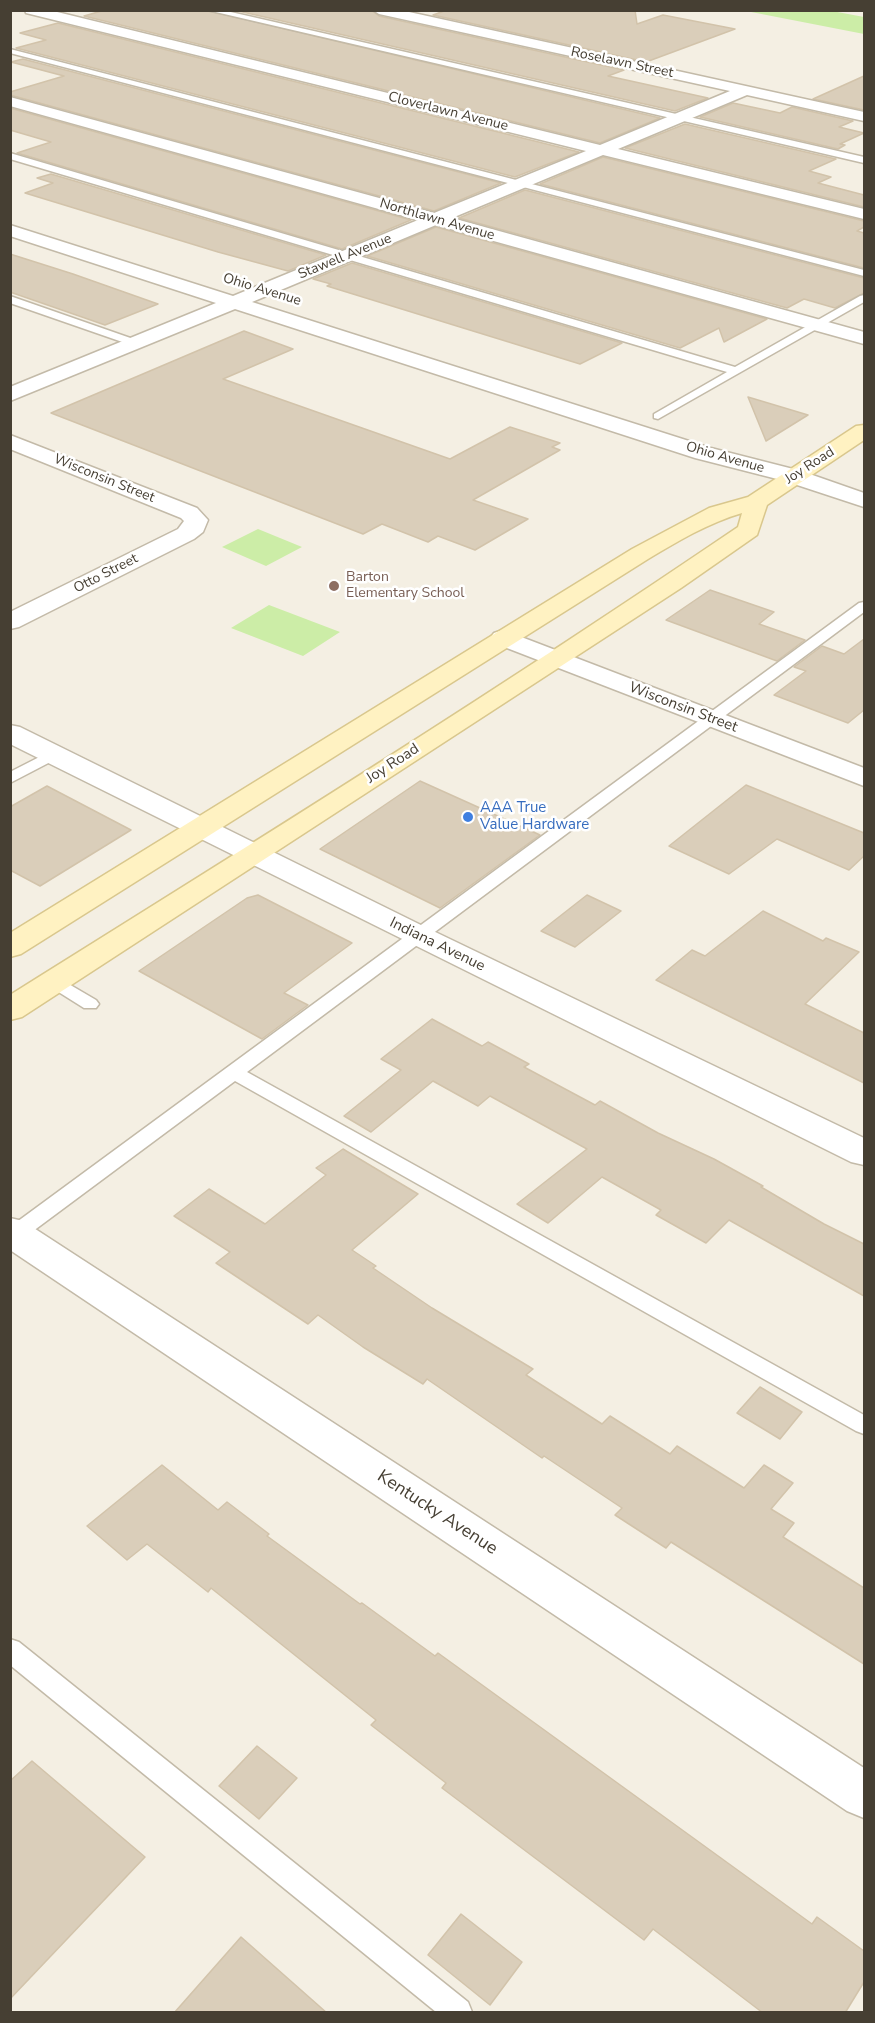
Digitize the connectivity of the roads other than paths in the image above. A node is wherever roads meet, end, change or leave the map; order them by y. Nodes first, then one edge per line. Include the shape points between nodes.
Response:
1 (31, 10) edge
2 (210, 10) edge
3 (379, 10) edge
4 (10, 51) edge
5 (746, 90) junction
6 (10, 101) edge
7 (864, 116) edge
8 (681, 118) junction
9 (604, 150) junction
10 (10, 156) edge
11 (864, 159) edge
12 (524, 183) junction
13 (10, 211) edge
14 (864, 214) edge
15 (435, 219) junction
16 (10, 230) edge
17 (145, 253) dead end
18 (348, 256) junction
19 (864, 273) edge
20 (234, 282) dead end
21 (263, 291) junction
22 (864, 298) edge
23 (10, 299) edge
24 (293, 300) dead end
25 (235, 302) junction
26 (817, 325) junction
27 (864, 338) edge
28 (135, 343) junction
29 (514, 370) dead end
30 (737, 371) junction
31 (487, 383) junction
32 (10, 395) edge
33 (635, 409) dead end
34 (658, 416) junction
35 (677, 423) dead end
36 (864, 431) edge
37 (716, 437) dead end
38 (10, 441) edge
39 (793, 476) junction
40 (864, 500) edge
41 (756, 502) junction
42 (196, 520) joint
43 (864, 606) edge
44 (857, 620) edge
45 (10, 622) edge
46 (502, 638) junction
47 (555, 658) junction
48 (711, 719) junction
49 (10, 733) edge
50 (53, 754) junction
51 (10, 778) edge
52 (864, 778) edge
53 (200, 828) junction
54 (254, 855) junction
55 (418, 936) junction
56 (10, 947) edge
57 (55, 982) junction
58 (90, 1004) dead end
59 (10, 1010) edge
60 (220, 1078) junction
61 (864, 1153) edge
62 (12, 1234) edge
63 (864, 1425) edge
64 (10, 1650) edge
65 (864, 1795) edge
66 (458, 2013) edge

1 - 9 street, Cloverlawn Avenue
2 - 8 lane
3 - 5 street, Roselawn Street
4 - 12 lane
5 - 7 street, Roselawn Street
5 - 8 street, Stawell Avenue
6 - 15 street, Northlawn Avenue
8 - 9 street, Stawell Avenue
8 - 11 lane
9 - 12 street, Stawell Avenue
9 - 14 street, Cloverlawn Avenue
10 - 18 lane
12 - 15 street, Stawell Avenue
12 - 19 lane
13 - 17 street
15 - 18 street, Stawell Avenue
15 - 26 street, Northlawn Avenue
16 - 25 street, Ohio Avenue
18 - 21 street, Stawell Avenue
18 - 30 lane
20 - 21 street, Ohio Avenue
21 - 24 street, Ohio Avenue
21 - 25 street, Stawell Avenue
22 - 26 lane
23 - 28 lane
25 - 28 street, Stawell Avenue
25 - 31 street, Ohio Avenue
26 - 27 street, Northlawn Avenue
26 - 30 lane
28 - 32 street, Stawell Avenue
29 - 31 street
30 - 34 lane
31 - 39 street, Ohio Avenue via 703,453
33 - 34 street, Ohio Avenue
34 - 35 street, Ohio Avenue
36 - 39 street, Joy Road
37 - 39 street, Ohio Avenue via 756,453
38 - 42 street, Wisconsin Street via 189,513
39 - 40 street, Ohio Avenue
39 - 41 street, Joy Road
41 - 46 street, Joy Road via 717,513 674,534
41 - 47 street, Joy Road via 749,530
42 - 45 street, Otto Street via 195,527 186,534
43 - 44 lane
44 - 48 lane
46 - 47 street, Wisconsin Street
46 - 53 street, Joy Road
47 - 48 street, Wisconsin Street
47 - 54 street, Joy Road
48 - 52 street, Wisconsin Street
48 - 55 lane
49 - 50 street, Indiana Avenue
50 - 51 lane
50 - 53 street, Indiana Avenue
53 - 54 street, Indiana Avenue
53 - 56 street, Joy Road
54 - 55 street, Indiana Avenue
54 - 57 street, Joy Road
55 - 60 lane
55 - 61 street, Indiana Avenue
57 - 58 lane
57 - 59 street, Joy Road
60 - 62 lane
60 - 63 lane
62 - 65 street, Kentucky Avenue
64 - 66 lane

